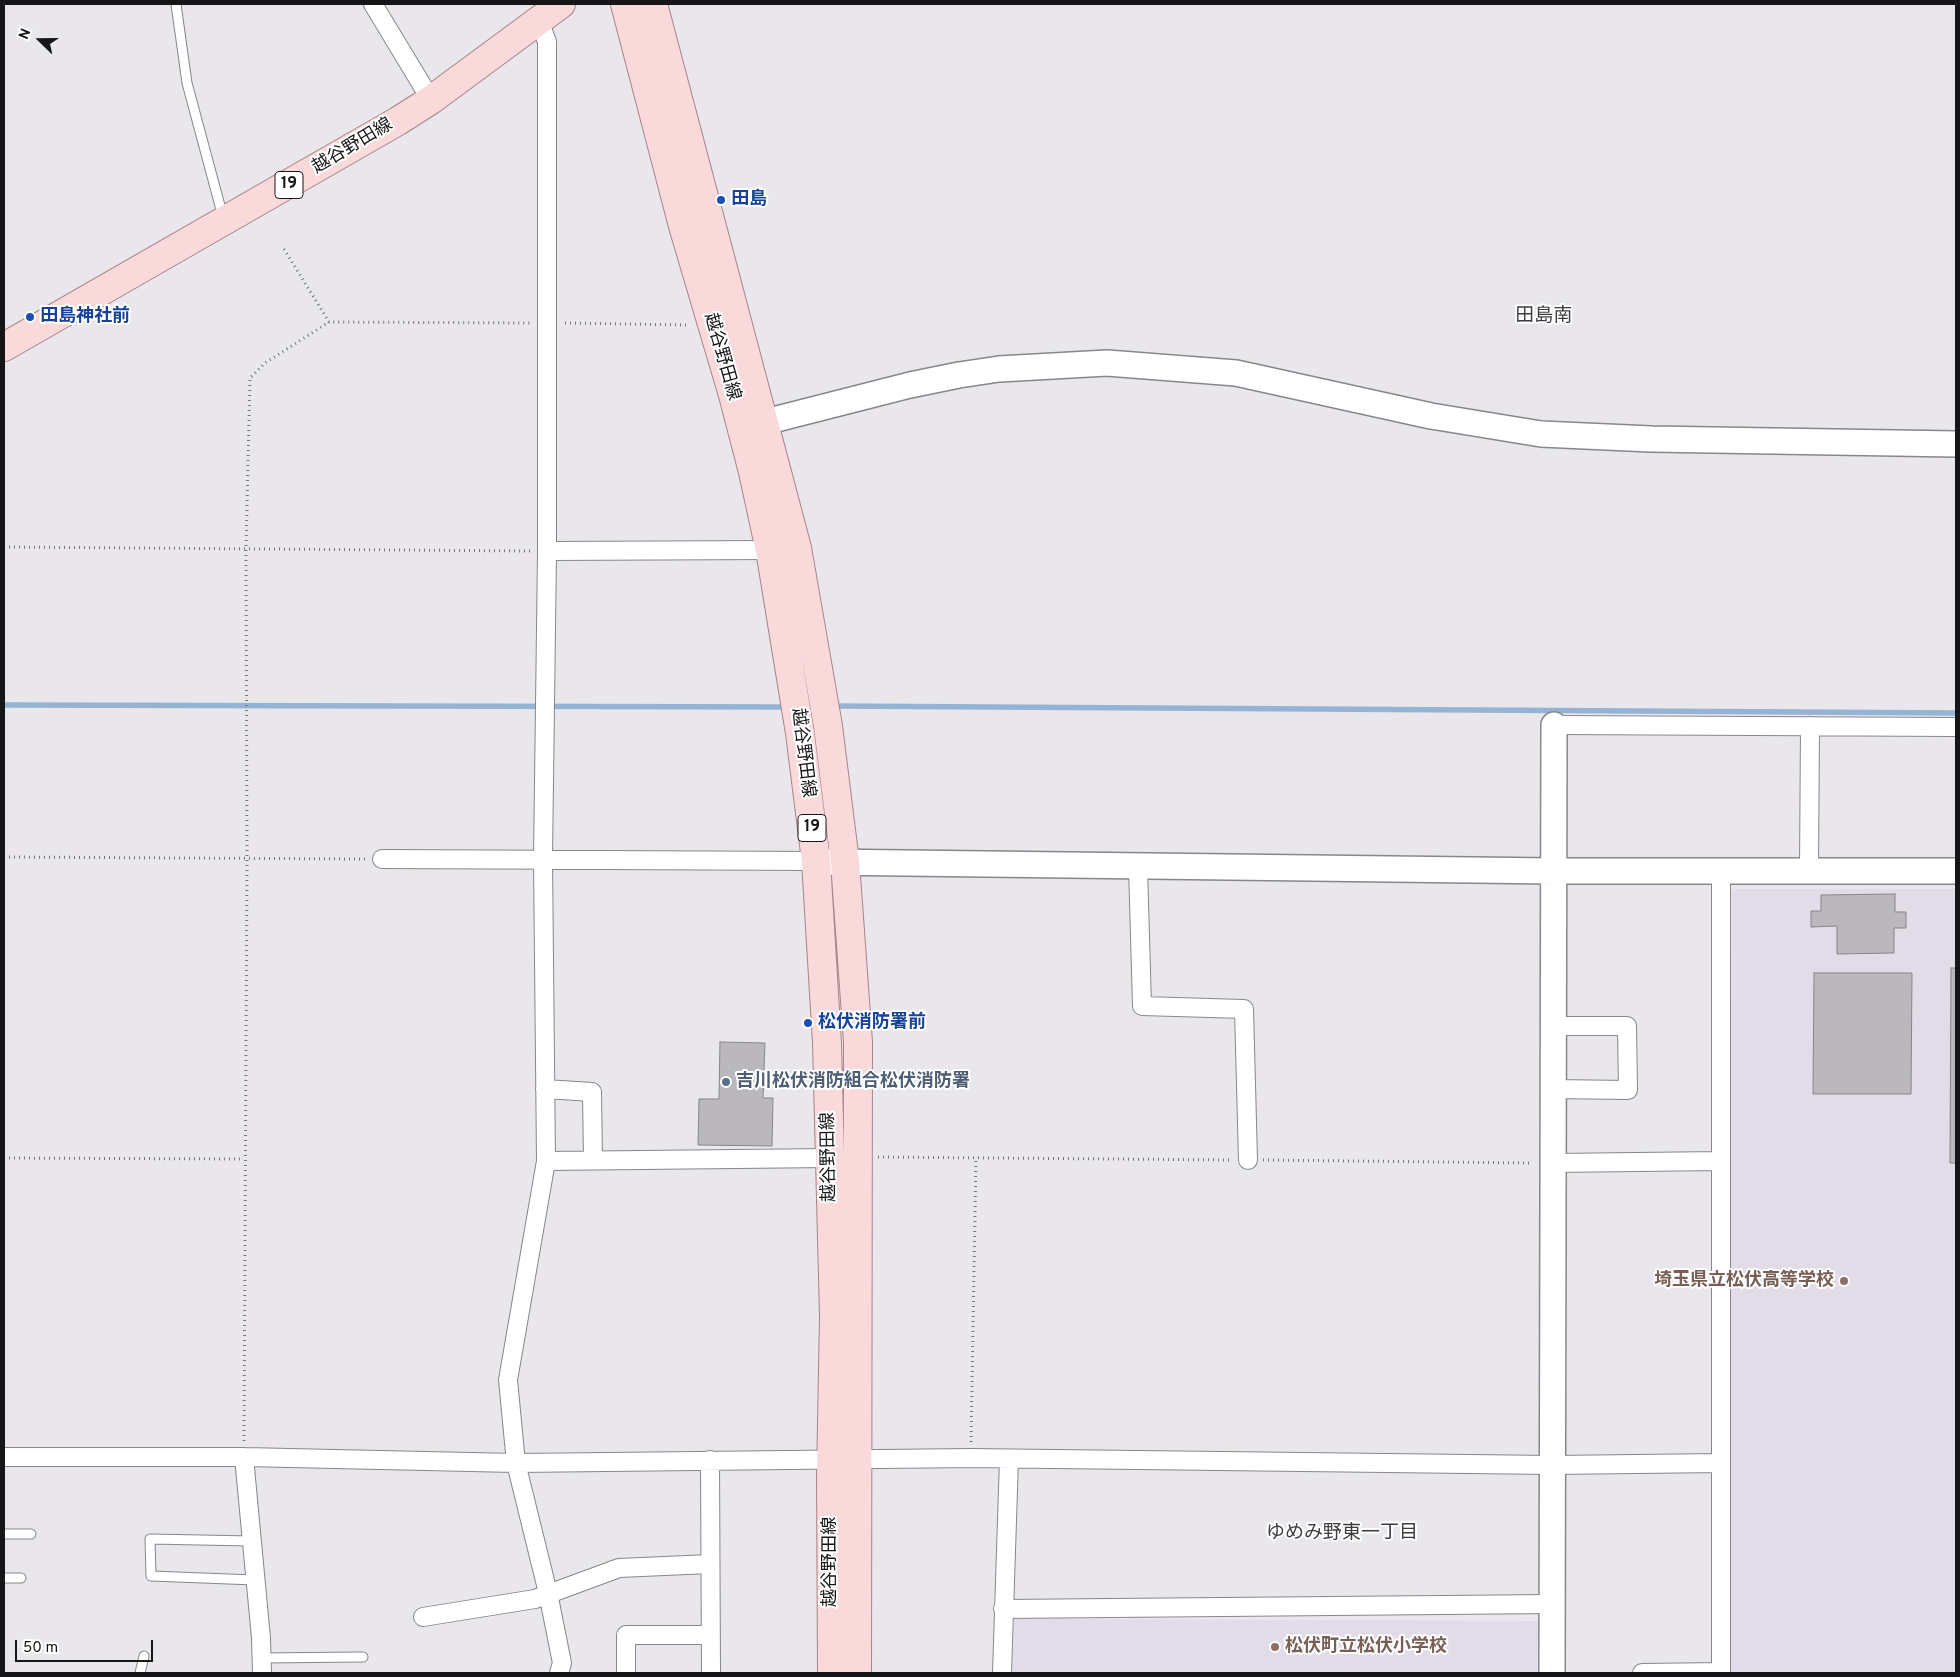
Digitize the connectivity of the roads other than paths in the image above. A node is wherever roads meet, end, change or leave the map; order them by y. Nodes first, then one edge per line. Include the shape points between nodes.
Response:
1 (176, 4) edge
2 (373, 4) edge
3 (561, 4) edge
4 (625, 4) edge
5 (653, 4) edge
6 (539, 20) junction
7 (431, 100) junction
8 (225, 222) junction
9 (4, 347) edge
10 (765, 422) junction
11 (1956, 444) edge
12 (770, 550) junction
13 (547, 551) junction
14 (1554, 725) joint
15 (1810, 726) junction
16 (1956, 727) edge
17 (382, 858) road end
18 (544, 859) junction
19 (816, 861) junction
20 (845, 862) junction
21 (1138, 867) junction
22 (1722, 870) junction
23 (1809, 870) junction
24 (1553, 871) junction
25 (1956, 871) edge
26 (1553, 1026) junction
27 (545, 1089) junction
28 (1553, 1089) junction
29 (830, 1158) junction
30 (593, 1160) junction
31 (1248, 1160) dead end
32 (546, 1161) junction
33 (1721, 1161) junction
34 (1553, 1163) junction
35 (4, 1457) edge
36 (244, 1457) junction
37 (844, 1459) junction
38 (1010, 1459) junction
39 (710, 1460) junction
40 (516, 1463) junction
41 (1721, 1463) junction
42 (1552, 1464) junction
43 (4, 1534) edge
44 (31, 1534) dead end
45 (251, 1541) junction
46 (710, 1564) junction
47 (4, 1578) edge
48 (21, 1578) dead end
49 (255, 1580) junction
50 (548, 1593) junction
51 (1552, 1604) junction
52 (1003, 1609) junction
53 (422, 1617) dead end
54 (711, 1635) junction
55 (144, 1656) dead end
56 (363, 1657) dead end
57 (262, 1666) edge
58 (1721, 1672) edge
59 (140, 1673) edge
60 (559, 1673) edge
61 (626, 1673) edge
62 (711, 1673) edge
63 (832, 1673) edge
64 (857, 1673) edge
65 (1002, 1673) edge
66 (1552, 1673) edge
67 (1642, 1673) edge

1 - 8 lane via 187,83
2 - 7 street
3 - 6 main road, 越谷野田線 / 19
4 - 12 main road, 越谷野田線 / 19 via 736,405
5 - 10 main road, 越谷野田線 / 19
6 - 7 main road, 越谷野田線 / 19
6 - 13 street via 547,42
7 - 8 main road, 越谷野田線 / 19
8 - 9 main road, 越谷野田線 / 19
10 - 11 street via 958,375 1107,363 1236,373 1431,416 1541,434 1642,439
10 - 20 main road, 越谷野田線 / 19 via 797,548 828,726
12 - 13 street
12 - 19 main road, 越谷野田線 / 19 via 799,724
13 - 18 street
14 - 15 street
14 - 24 street
15 - 16 street
15 - 23 street
17 - 18 street
18 - 19 street
18 - 27 street
19 - 20 street
19 - 29 main road, 越谷野田線 / 19
20 - 21 street
20 - 37 main road, 越谷野田線 / 19 via 857,1033 858,1157
21 - 24 street
21 - 31 street via 1142,1006 1244,1010
22 - 23 street
22 - 24 street
22 - 33 street
23 - 25 street
24 - 26 street
26 - 28 street
26 - 28 street via 1627,1026 1628,1090
27 - 30 street via 592,1092
27 - 32 street
28 - 34 street
29 - 30 street
29 - 37 main road, 越谷野田線 / 19 via 834,1316
30 - 32 street
32 - 40 street via 508,1380
33 - 34 street
33 - 41 street
34 - 42 street
35 - 36 street
36 - 40 street
36 - 45 street
37 - 38 street
37 - 39 street
37 - 63 main road, 越谷野田線 / 19
37 - 64 main road, 越谷野田線 / 19
38 - 42 street
38 - 52 street
39 - 40 street
39 - 46 street
40 - 50 street
41 - 42 street
41 - 58 street
42 - 51 street
43 - 44 lane
45 - 49 street
45 - 49 lane via 150,1539 151,1576
46 - 50 street via 619,1568
46 - 54 street
47 - 48 lane
49 - 57 street
50 - 53 street via 534,1599
50 - 60 street via 562,1663
51 - 52 street
51 - 66 street
52 - 65 street
54 - 61 street via 626,1635
54 - 62 street
55 - 59 lane
56 - 57 lane
58 - 67 street

